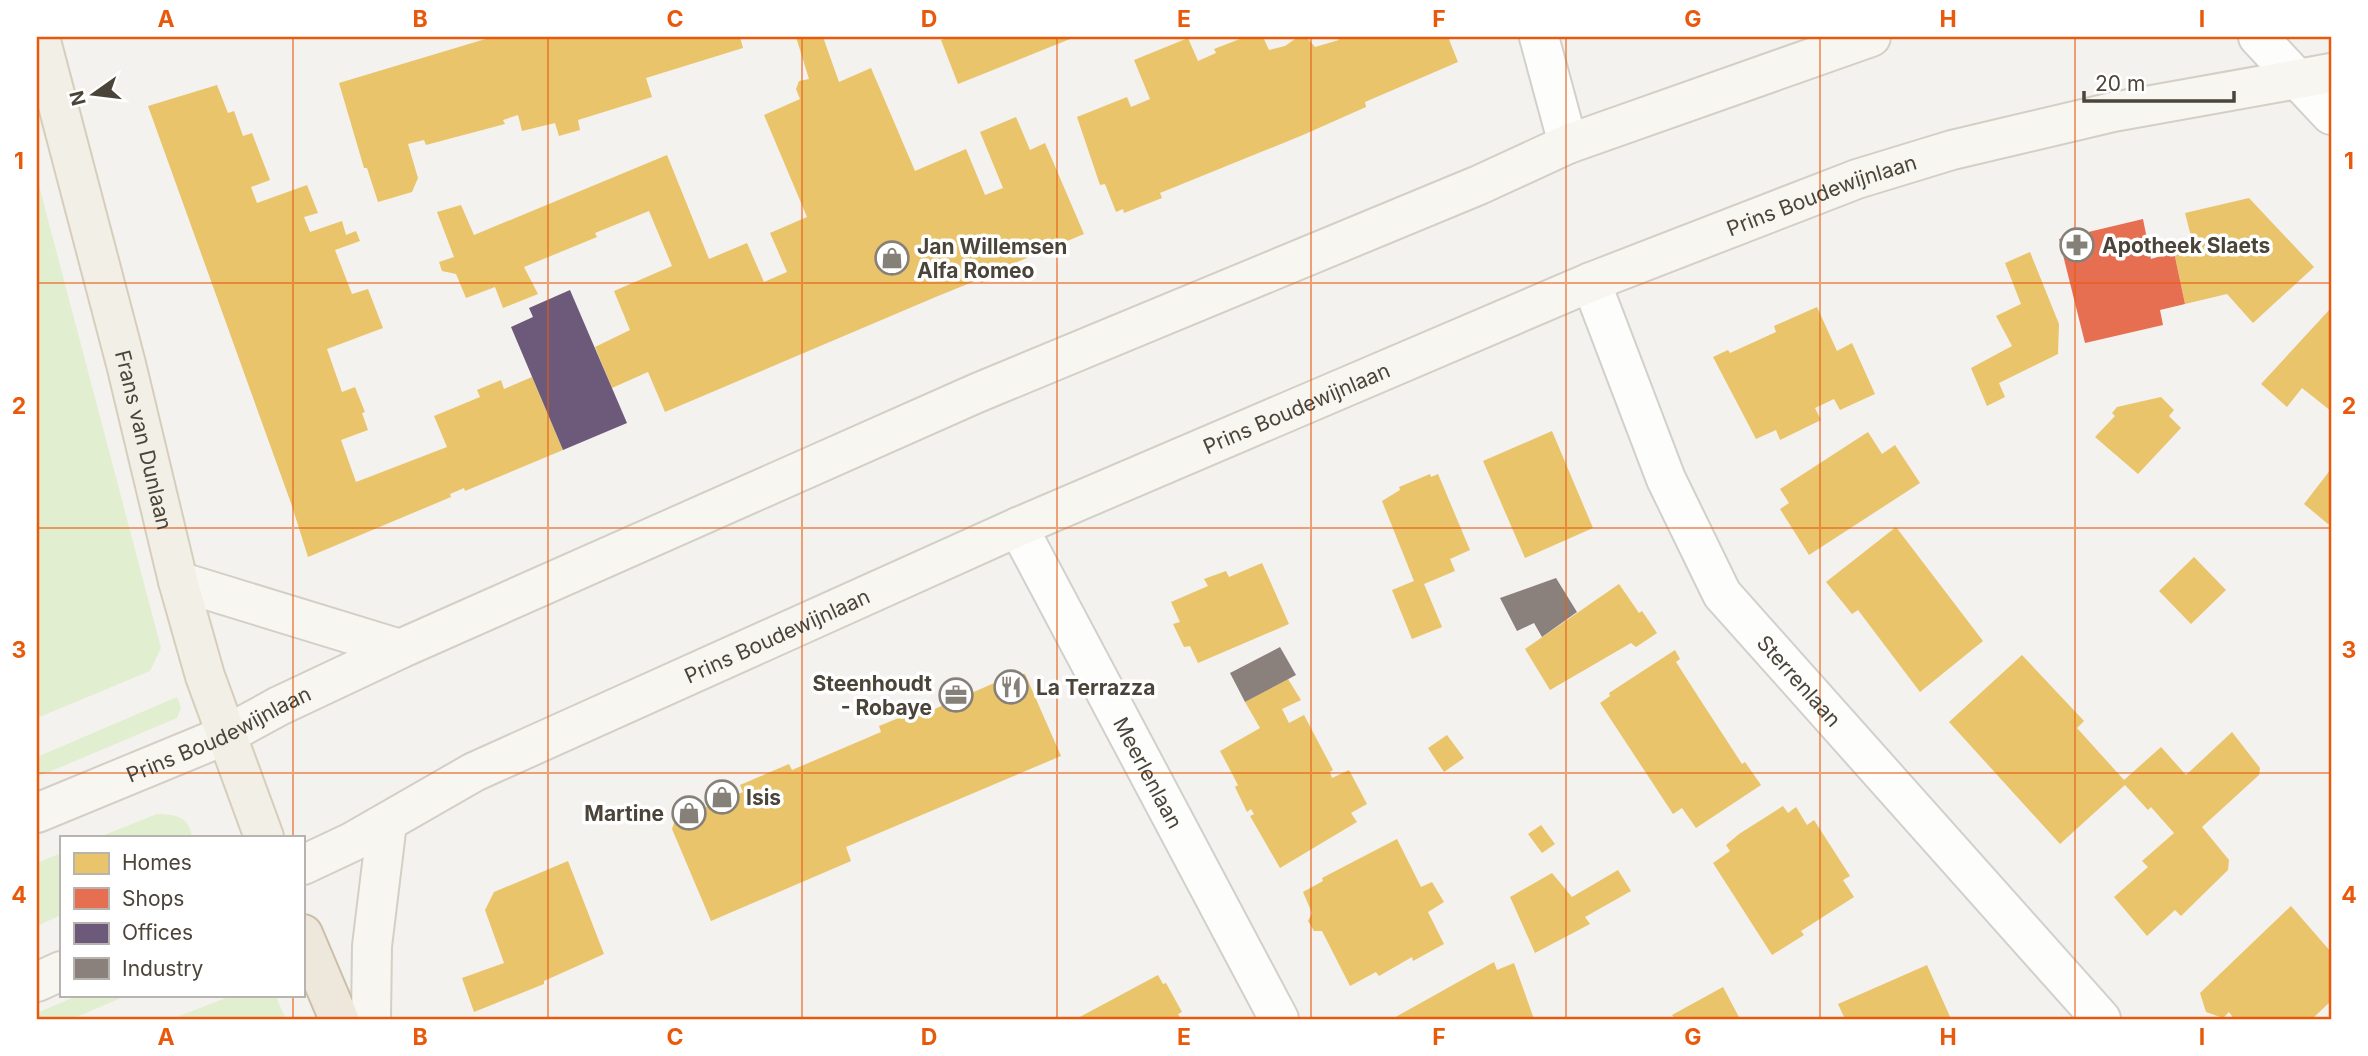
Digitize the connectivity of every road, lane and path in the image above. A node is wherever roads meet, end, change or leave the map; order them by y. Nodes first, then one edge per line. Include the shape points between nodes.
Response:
1 (1539, 37) edge
2 (1871, 37) edge
3 (2258, 37) edge
4 (47, 39) edge
5 (2314, 75) edge
6 (2331, 116) edge
7 (1568, 144) junction
8 (1591, 282) junction
9 (1018, 527) junction
10 (178, 581) junction
11 (400, 649) junction
12 (226, 735) junction
13 (37, 813) edge
14 (387, 822) junction
15 (264, 836) edge
16 (304, 864) edge
17 (304, 936) edge
18 (60, 971) edge
19 (37, 982) edge
20 (339, 1019) edge
21 (371, 1019) edge
22 (1279, 1019) edge
23 (2101, 1019) edge

1 - 7 street
2 - 7 main road, Prins Boudewijnlaan
3 - 5 street
4 - 10 main road, Frans van Dunlaan
5 - 6 street
5 - 8 main road, Prins Boudewijnlaan via 2039,127 1952,150 1857,179
7 - 11 main road, Prins Boudewijnlaan via 977,393
8 - 9 main road, Prins Boudewijnlaan
8 - 23 street, Sterrenlaan via 1666,479 1722,594
9 - 14 main road, Prins Boudewijnlaan via 474,772
9 - 22 street, Meerlenlaan
10 - 11 main road
10 - 12 main road, Frans van Dunlaan
11 - 12 main road, Prins Boudewijnlaan
12 - 13 main road, Prins Boudewijnlaan
12 - 15 main road, Frans van Dunlaan
14 - 16 main road, Prins Boudewijnlaan
14 - 21 main road via 371,955
17 - 20 highway
18 - 19 main road

